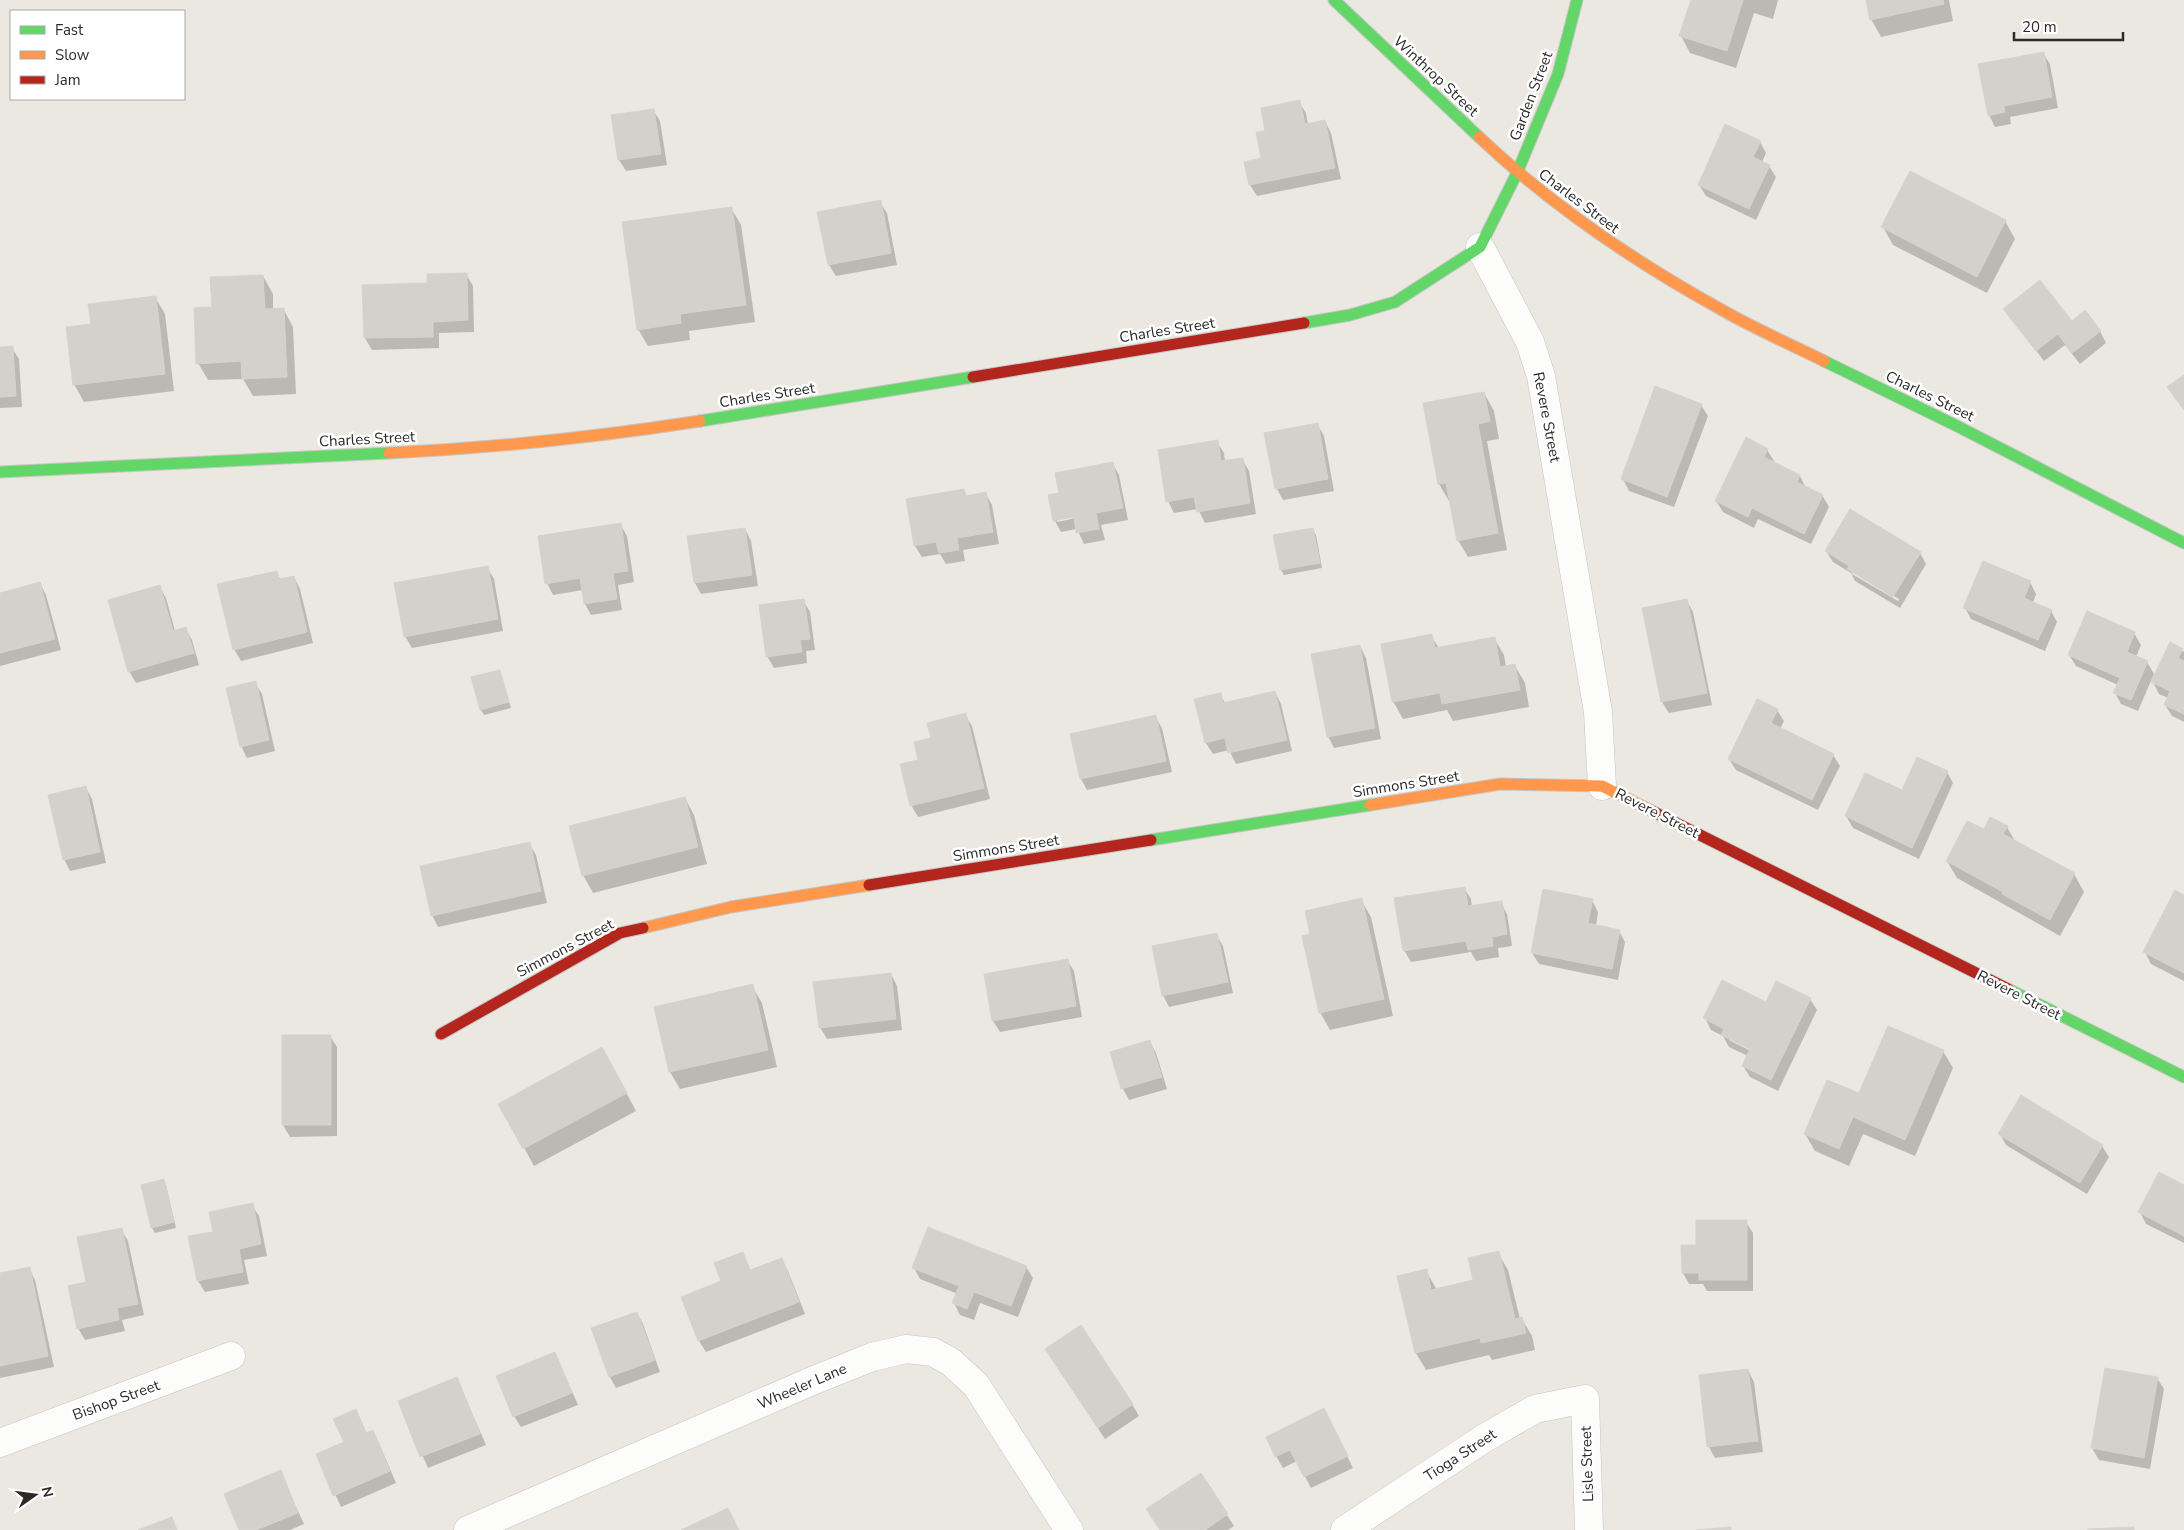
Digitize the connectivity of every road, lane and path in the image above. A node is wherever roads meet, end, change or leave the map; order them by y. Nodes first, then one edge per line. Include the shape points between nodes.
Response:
1 (1334, 0) edge
2 (1577, 0) edge
3 (1517, 173) junction
4 (1480, 247) junction
5 (0, 472) edge
6 (2184, 543) edge
7 (1602, 786) junction
8 (441, 1034) dead end
9 (2184, 1078) edge
10 (231, 1356) dead end
11 (1584, 1399) joint
12 (0, 1443) edge
13 (468, 1530) edge
14 (1070, 1530) edge
15 (1345, 1530) edge
16 (1589, 1530) edge

1 - 3 street, Winthrop Street
2 - 3 street, Garden Street via 1558,74
3 - 4 street, Charles Street
3 - 6 street, Charles Street via 1623,252 1723,311
4 - 5 street, Charles Street via 1394,302 1350,315 630,432 439,451
4 - 7 street, Revere Street via 1530,342 1541,376 1598,712
7 - 8 street, Simmons Street via 1500,784 731,907 620,934
7 - 9 street, Revere Street
10 - 12 street, Bishop Street
11 - 15 street, Tioga Street via 1535,1410 1483,1439
11 - 16 street, Lisle Street
13 - 14 street, Wheeler Lane via 812,1381 872,1357 906,1349 933,1352 951,1362 976,1385

